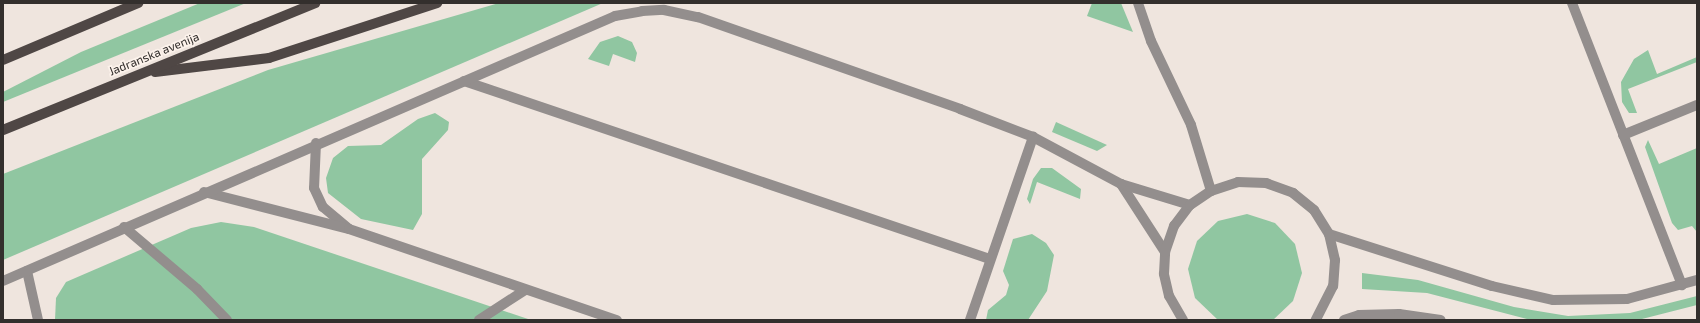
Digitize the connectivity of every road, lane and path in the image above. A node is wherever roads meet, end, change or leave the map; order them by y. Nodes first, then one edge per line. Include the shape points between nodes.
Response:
1 (138, 3) edge
2 (315, 3) edge
3 (437, 3) edge
4 (1138, 3) edge
5 (1572, 3) edge
6 (667, 6) edge
7 (3, 60) edge
8 (141, 74) junction
9 (464, 81) junction
10 (1697, 105) edge
11 (3, 130) edge
12 (1623, 135) junction
13 (1033, 137) junction
14 (316, 143) junction
15 (1120, 184) junction
16 (1211, 190) junction
17 (204, 192) junction
18 (1190, 205) junction
19 (124, 227) junction
20 (349, 229) junction
21 (1329, 234) junction
22 (1165, 252) junction
23 (990, 259) junction
24 (27, 271) junction
25 (1697, 280) edge
26 (3, 281) edge
27 (1682, 285) junction
28 (525, 290) junction
29 (1178, 319) edge
30 (38, 320) edge
31 (227, 320) edge
32 (478, 320) edge
33 (617, 320) edge
34 (970, 320) edge
35 (1316, 320) edge
36 (1344, 320) edge
37 (1441, 320) edge

1 - 7 main road
2 - 8 main road, Jadranska avenija
3 - 8 main road via 269,58
4 - 16 street via 1151,41 1190,125
5 - 12 street
6 - 9 street via 615,16
6 - 13 street
8 - 11 main road, Jadranska avenija
9 - 14 street
9 - 23 street
10 - 12 street
12 - 27 street
13 - 15 street
13 - 23 street
14 - 17 street
14 - 20 street via 314,188 323,207
15 - 18 street
15 - 22 street
16 - 18 street
16 - 21 street via 1238,182 1266,183 1293,192 1314,210
17 - 19 street
17 - 20 street
18 - 22 street via 1174,226
19 - 24 street
19 - 31 street via 197,289
20 - 28 street
21 - 27 street via 1492,286 1553,300 1602,302
21 - 35 street via 1335,260 1334,286
22 - 29 street via 1164,274
23 - 34 street
24 - 26 street
24 - 30 street
25 - 27 street
28 - 32 street
28 - 33 street
36 - 37 street via 1359,315 1399,314

